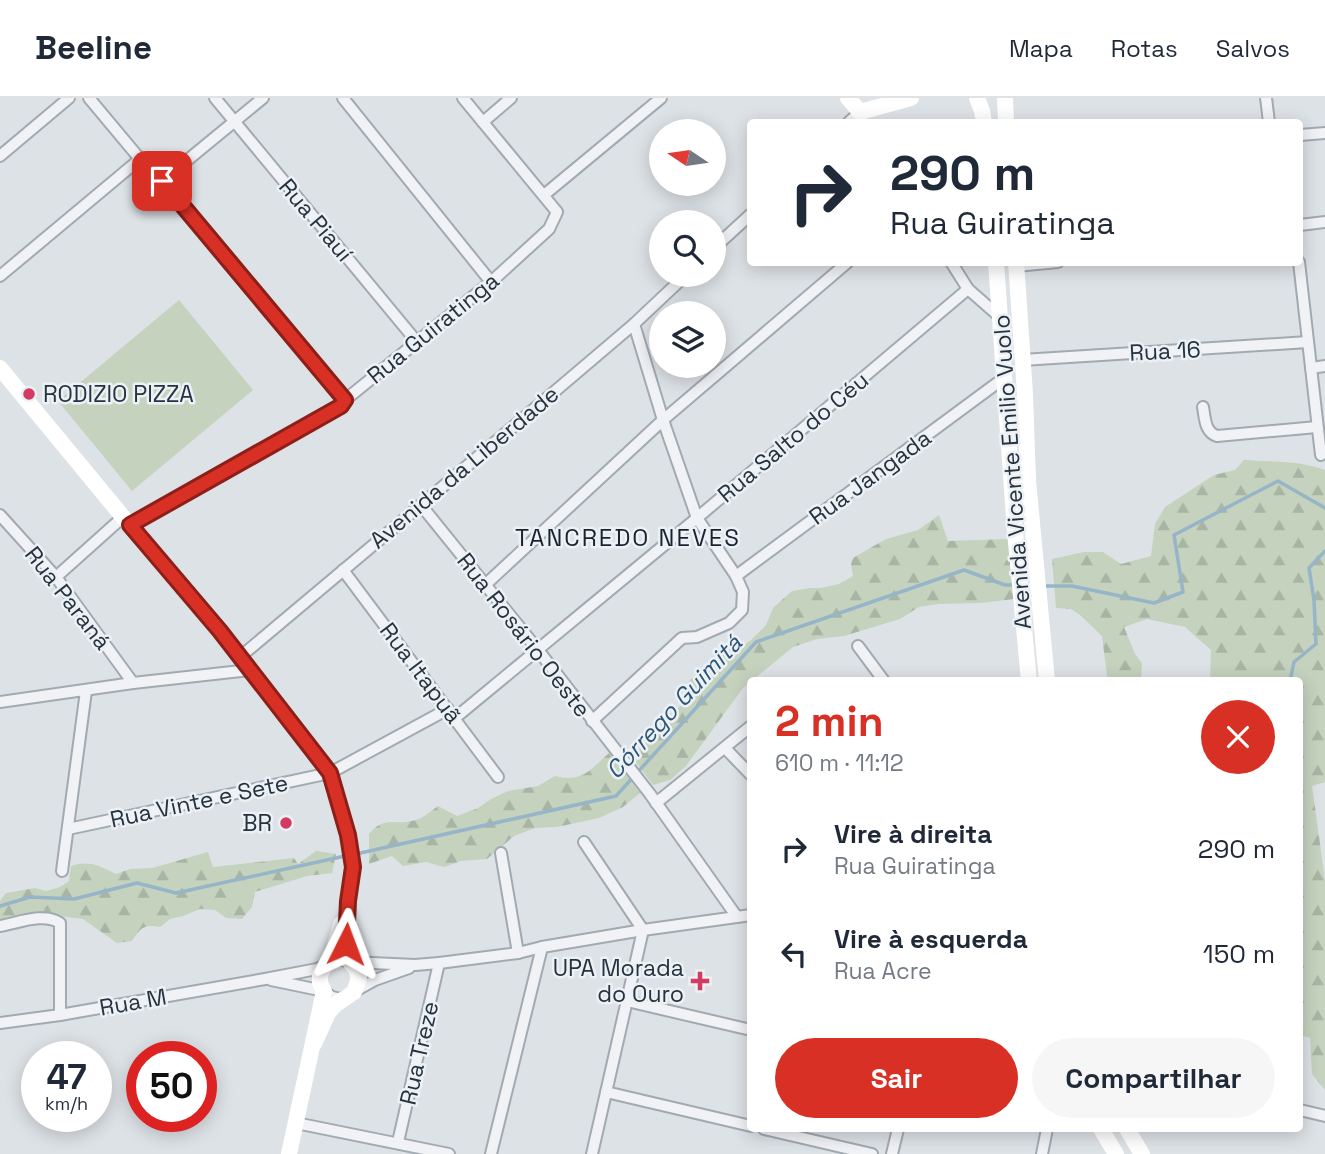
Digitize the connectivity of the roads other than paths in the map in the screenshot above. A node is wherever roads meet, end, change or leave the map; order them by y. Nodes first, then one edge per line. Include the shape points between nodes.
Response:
1 (69, 98) edge
2 (89, 98) edge
3 (215, 98) edge
4 (263, 98) edge
5 (343, 98) edge
6 (463, 98) edge
7 (511, 98) edge
8 (661, 98) edge
9 (848, 98) edge
10 (911, 98) edge
11 (978, 98) edge
12 (1005, 98) edge
13 (1266, 98) edge
14 (858, 114) edge
15 (983, 119) edge
16 (1006, 119) edge
17 (1269, 119) edge
18 (235, 122) junction
19 (483, 122) junction
20 (1325, 132) edge
21 (1303, 135) edge
22 (0, 156) edge
23 (140, 159) junction
24 (162, 181) junction
25 (544, 195) junction
26 (747, 218) edge
27 (1325, 222) edge
28 (1303, 225) edge
29 (726, 237) edge
30 (843, 266) edge
31 (954, 266) edge
32 (996, 266) edge
33 (1016, 266) edge
34 (1299, 266) edge
35 (0, 276) edge
36 (491, 282) junction
37 (673, 287) edge
38 (968, 289) junction
39 (1000, 318) junction
40 (634, 324) junction
41 (417, 342) junction
42 (1308, 342) junction
43 (1022, 359) junction
44 (1325, 366) edge
45 (0, 368) edge
46 (1311, 368) junction
47 (1004, 378) junction
48 (345, 400) junction
49 (1203, 407) dead end
50 (663, 420) junction
51 (1317, 427) junction
52 (1321, 455) dead end
53 (421, 505) junction
54 (0, 515) edge
55 (698, 518) junction
56 (126, 521) junction
57 (4, 528) edge
58 (343, 570) junction
59 (736, 576) junction
60 (56, 577) junction
61 (485, 585) junction
62 (858, 646) dead end
63 (538, 650) junction
64 (240, 657) junction
65 (250, 670) junction
66 (881, 677) edge
67 (1029, 677) edge
68 (1047, 677) edge
69 (133, 683) junction
70 (86, 691) junction
71 (0, 702) edge
72 (451, 714) junction
73 (592, 721) junction
74 (747, 729) edge
75 (725, 748) junction
76 (747, 771) edge
77 (330, 773) junction
78 (498, 777) dead end
79 (653, 798) junction
80 (68, 829) junction
81 (584, 842) dead end
82 (501, 853) dead end
83 (62, 871) dead end
84 (348, 901) junction
85 (747, 916) edge
86 (737, 917) junction
87 (0, 926) edge
88 (643, 930) junction
89 (542, 947) junction
90 (518, 953) junction
91 (350, 962) junction
92 (327, 963) junction
93 (439, 963) junction
94 (415, 965) junction
95 (265, 979) junction
96 (324, 991) junction
97 (351, 995) junction
98 (627, 1001) junction
99 (60, 1015) junction
100 (0, 1023) edge
101 (747, 1029) edge
102 (314, 1044) junction
103 (606, 1092) junction
104 (1303, 1111) edge
105 (1325, 1116) edge
106 (296, 1122) junction
107 (747, 1125) edge
108 (777, 1132) edge
109 (897, 1132) edge
110 (1046, 1132) edge
111 (1108, 1132) edge
112 (1129, 1132) edge
113 (398, 1142) junction
114 (289, 1154) edge
115 (449, 1154) edge
116 (491, 1154) edge
117 (592, 1154) edge
118 (872, 1154) edge
119 (892, 1154) edge
120 (1042, 1154) edge
121 (1116, 1154) edge
122 (1142, 1154) edge

1 - 22 street
2 - 23 street
3 - 18 street, Rua Piauí
4 - 18 street
5 - 36 street
6 - 19 street
7 - 19 street
8 - 25 street
9 - 14 main road
10 - 14 main road
11 - 15 main road
12 - 16 main road
13 - 17 street
18 - 24 street
18 - 41 street, Rua Piauí
19 - 25 street
20 - 21 street
23 - 24 street
23 - 35 street
24 - 48 street
25 - 36 street, Rua Guiratinga via 556,212 549,229
26 - 29 street
27 - 28 street
30 - 50 street
31 - 38 street
32 - 39 main road, Avenida Vicente Emilio Vuolo
33 - 43 main road, Avenida Vicente Emilio Vuolo
34 - 42 street
36 - 41 street, Rua Guiratinga
37 - 40 street, Avenida da Liberdade
38 - 39 street
38 - 55 street, Rua Salto do Céu
39 - 47 main road, Avenida Vicente Emilio Vuolo
40 - 50 street
40 - 53 street, Avenida da Liberdade
41 - 48 street, Rua Guiratinga
42 - 43 street, Rua 16
42 - 46 street
43 - 68 main road, Avenida Vicente Emilio Vuolo
44 - 46 street
45 - 56 main road
46 - 51 street
47 - 59 street, Rua Jangada
47 - 67 main road, Avenida Vicente Emilio Vuolo
48 - 56 street, Rua Guiratinga
49 - 51 street via 1207,429 1217,436
50 - 55 street
50 - 61 street
51 - 52 street
53 - 58 street, Avenida da Liberdade
53 - 61 street, Rua Rosário Oeste
54 - 57 street, Rua Paraná
55 - 59 street
55 - 63 street, Rua Salto do Céu
56 - 60 street, Rua Guiratinga
56 - 64 main road
57 - 60 street, Rua Paraná
58 - 64 street, Avenida da Liberdade
58 - 72 street, Rua Itapuã
59 - 73 street via 743,592 741,610 729,623 698,637 682,638
60 - 69 street, Rua Paraná
61 - 63 street, Rua Rosário Oeste
62 - 66 street
63 - 72 street, Rua Salto do Céu
63 - 73 street, Rua Rosário Oeste
64 - 65 main road
65 - 69 street
65 - 77 main road
69 - 70 street
70 - 71 street
70 - 80 street
72 - 77 street, Rua Salto do Céu
72 - 78 street, Rua Itapuã
73 - 79 street, Rua Rosário Oeste
74 - 75 street
75 - 76 street
75 - 79 street
77 - 80 street, Rua Vinte e Sete
77 - 84 main road via 353,867
79 - 86 street
80 - 83 street
81 - 88 street
82 - 90 street
84 - 91 main road via 345,936
84 - 92 main road
85 - 86 street
86 - 88 street
87 - 99 street via 41,918 60,923
88 - 89 street
88 - 98 street
89 - 90 street
89 - 116 street
90 - 93 street
91 - 92 street via 338,959
91 - 94 street
91 - 97 main road via 359,978
92 - 95 street, Rua M
92 - 96 main road via 320,974
93 - 94 street
93 - 113 street, Rua Treze
94 - 97 street via 374,980
95 - 96 street
95 - 99 street, Rua M
96 - 97 street via 336,999
96 - 102 main road
97 - 102 main road via 328,1013
98 - 101 street
98 - 103 street
99 - 100 street, Rua M
102 - 106 main road
103 - 107 street
103 - 117 street
104 - 105 street
106 - 113 street
106 - 114 main road
108 - 118 street
109 - 119 street
110 - 120 street
111 - 121 main road
112 - 122 main road
113 - 115 street

